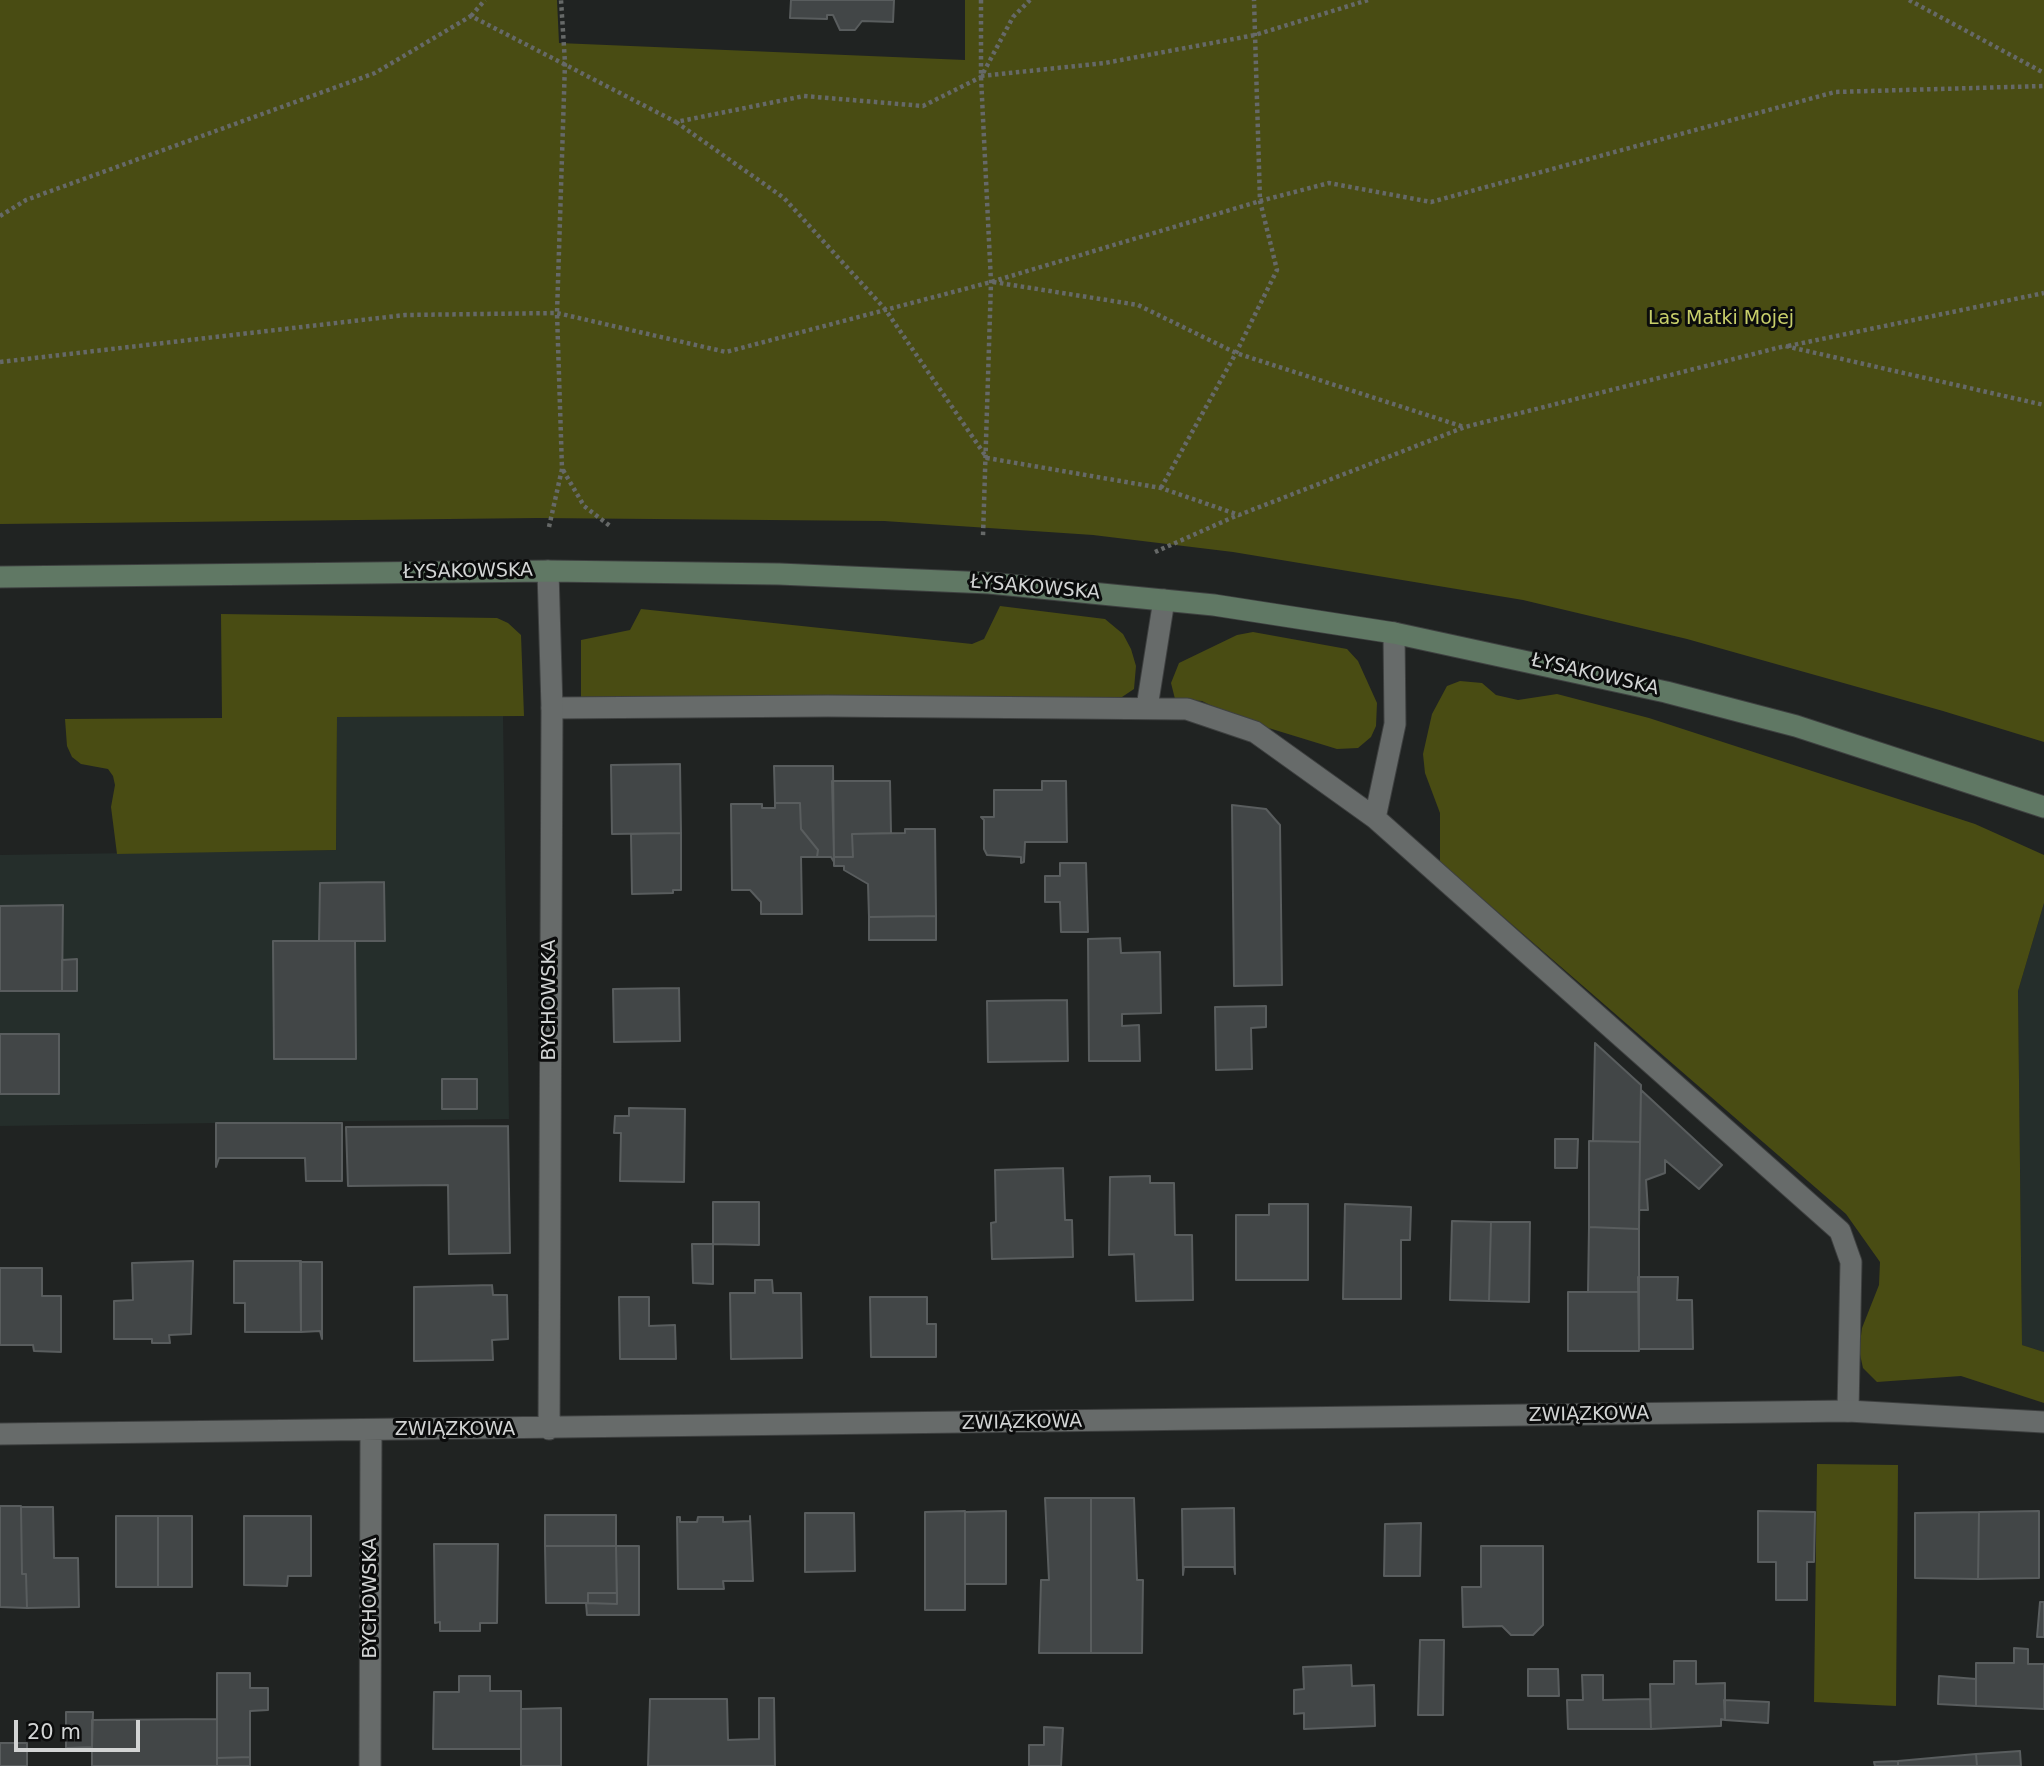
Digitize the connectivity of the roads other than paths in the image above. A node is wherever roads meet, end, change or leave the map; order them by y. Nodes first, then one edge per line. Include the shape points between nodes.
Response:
1 (548, 571) junction
2 (0, 577) edge
3 (1164, 600) junction
4 (1394, 633) junction
5 (1147, 707) junction
6 (552, 708) junction
7 (2044, 807) edge
8 (1375, 818) junction
9 (1848, 1411) junction
10 (2044, 1422) edge
11 (549, 1429) junction
12 (371, 1430) junction
13 (0, 1434) edge
14 (370, 1766) edge

1 - 2 street, ŁYSAKOWSKA
1 - 3 street, ŁYSAKOWSKA via 923,580
1 - 6 street, BYCHOWSKA
3 - 4 street, ŁYSAKOWSKA
3 - 5 street
4 - 7 street, ŁYSAKOWSKA via 1544,663 1796,726
4 - 8 street via 1395,724
5 - 6 street
5 - 8 street via 1188,709 1255,732
6 - 11 street, BYCHOWSKA
8 - 9 street via 1840,1231 1851,1262
9 - 10 street, ZWIĄZKOWA
9 - 11 street, ZWIĄZKOWA
11 - 12 street, ZWIĄZKOWA
12 - 13 street, ZWIĄZKOWA
12 - 14 street, BYCHOWSKA

